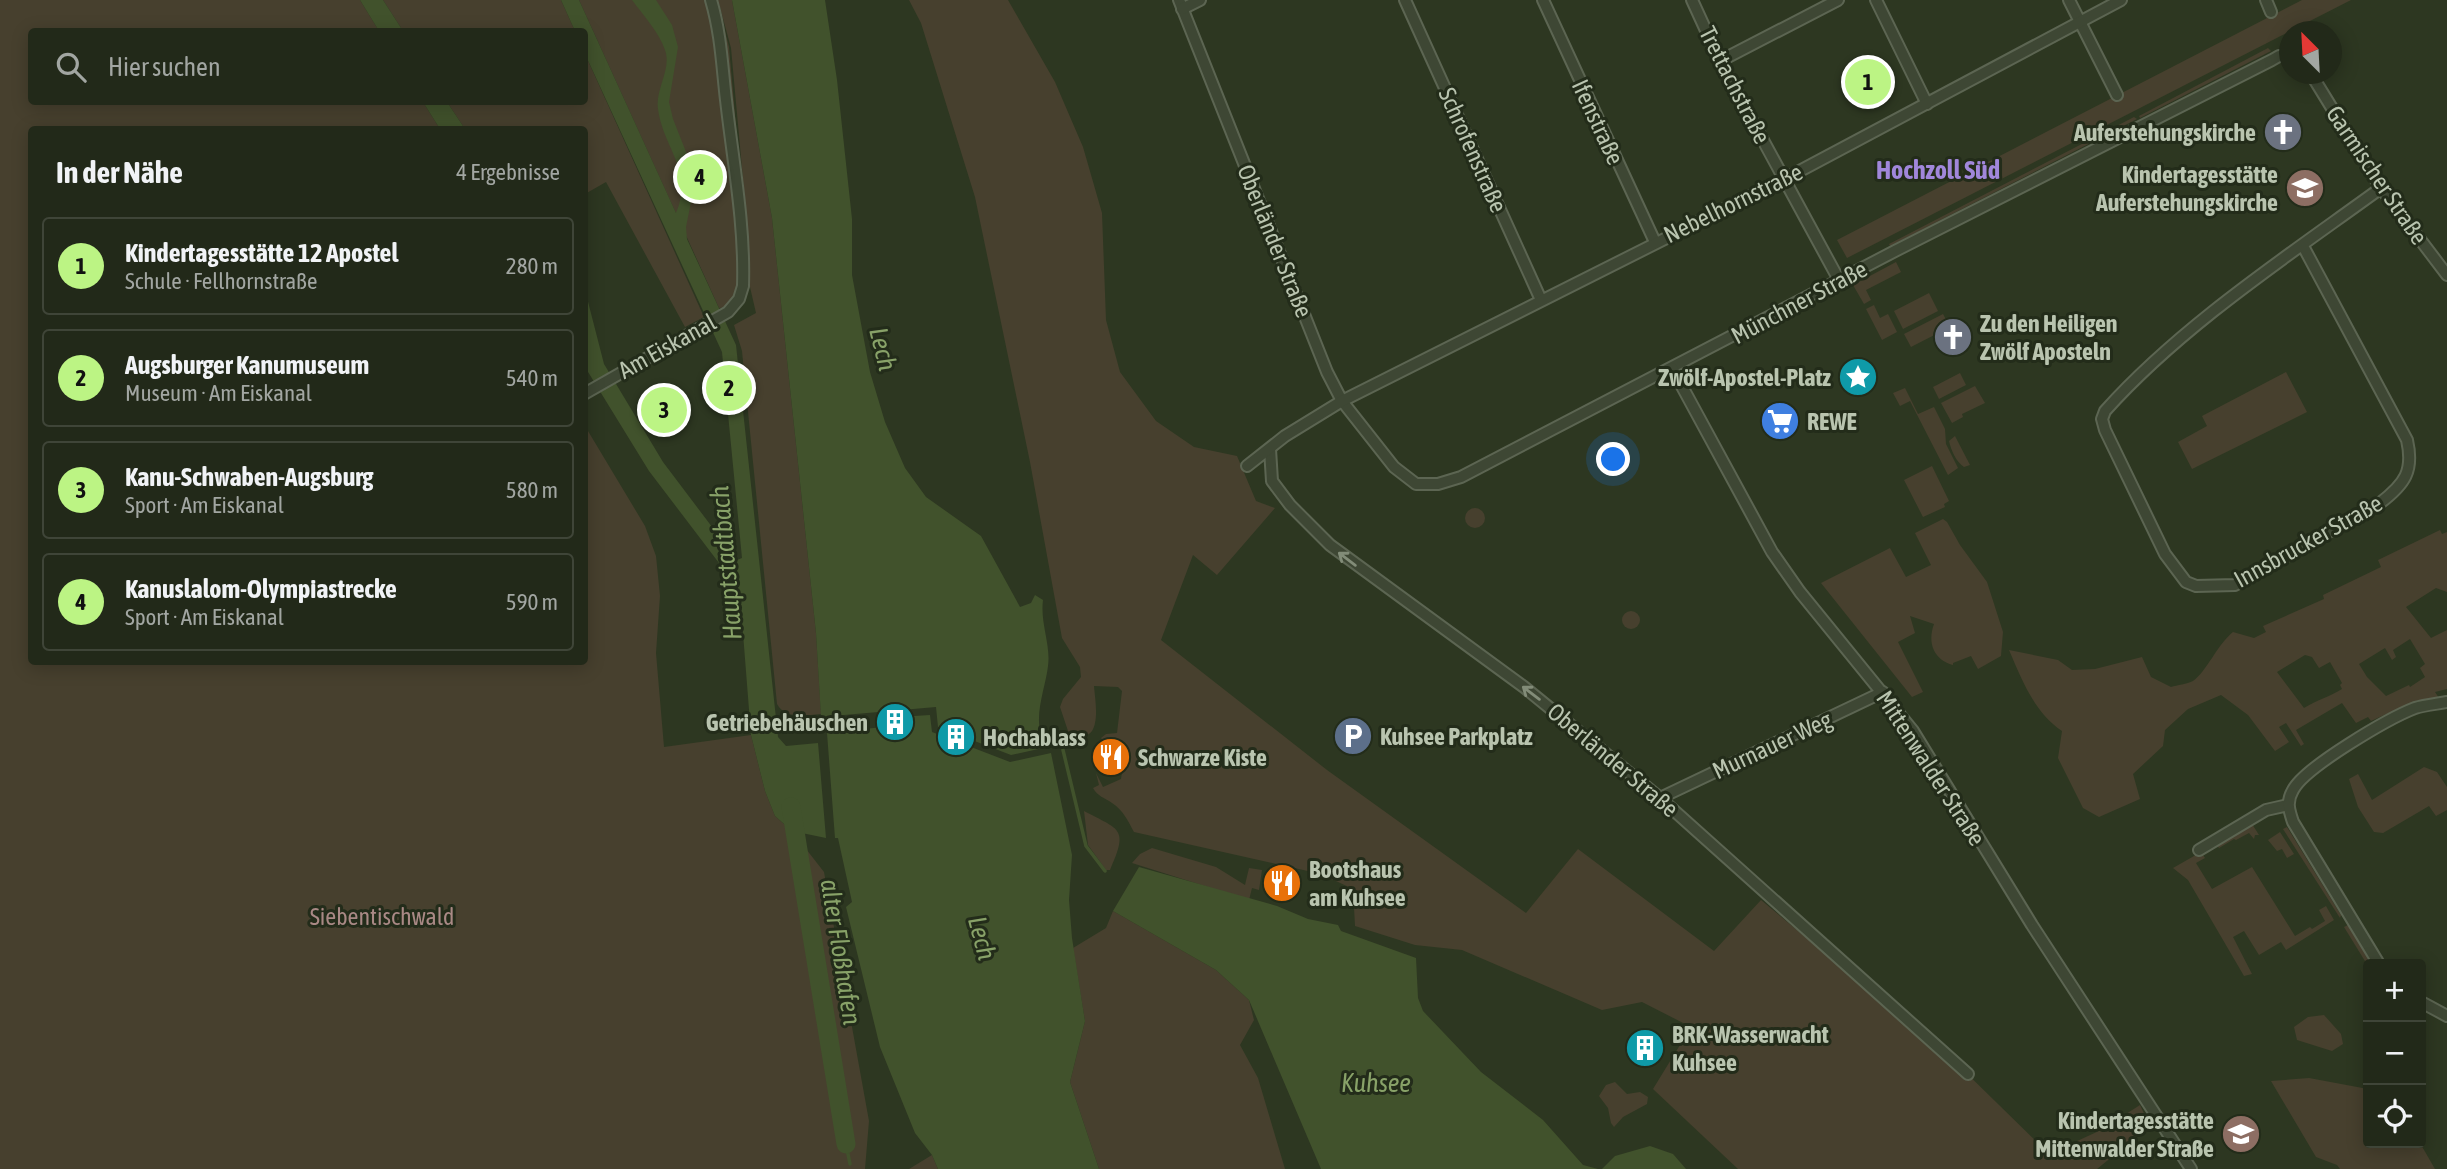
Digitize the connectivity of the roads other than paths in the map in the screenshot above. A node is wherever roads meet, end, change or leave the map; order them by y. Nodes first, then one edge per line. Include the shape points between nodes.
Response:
1 (711, 0) edge
2 (1200, 0) edge
3 (1405, 0) edge
4 (1544, 0) edge
5 (1692, 0) edge
6 (1838, 0) edge
7 (1876, 0) edge
8 (2069, 0) edge
9 (2122, 0) edge
10 (2266, 0) edge
11 (1181, 5) edge
12 (2271, 12) dead end
13 (2080, 22) junction
14 (2279, 59) edge
15 (1720, 61) junction
16 (2317, 84) edge
17 (2118, 95) dead end
18 (1927, 104) junction
19 (1783, 179) junction
20 (2381, 188) junction
21 (1655, 242) junction
22 (2303, 246) junction
23 (2447, 275) edge
24 (1839, 280) junction
25 (1541, 300) junction
26 (1672, 368) junction
27 (589, 391) edge
28 (1342, 401) junction
29 (1270, 449) junction
30 (1247, 466) dead end
31 (1883, 692) junction
32 (2447, 702) edge
33 (1660, 798) junction
34 (2288, 805) junction
35 (2199, 850) dead end
36 (2376, 959) edge
37 (2426, 1005) edge
38 (2447, 1016) edge
39 (1968, 1074) dead end
40 (2191, 1169) edge

1 - 27 street, Am Eiskanal via 737,167 744,273 739,299 728,313
2 - 11 street
3 - 25 street, Schrofenstraße
4 - 21 street, Ifenstraße
5 - 15 street, Trettachstraße
6 - 15 street
7 - 18 street
8 - 13 street
9 - 13 street, Nebelhornstraße
10 - 12 street
11 - 28 street, Oberländer Straße
13 - 17 street
13 - 18 street, Nebelhornstraße
14 - 24 street, Münchner Straße
15 - 19 street, Trettachstraße
16 - 20 street, Garmischer Straße
18 - 19 street, Nebelhornstraße
19 - 21 street, Nebelhornstraße
19 - 24 street, Trettachstraße
20 - 22 street, Innsbrucker Straße
20 - 23 street, Garmischer Straße
21 - 25 street, Nebelhornstraße
22 - 22 street, Innsbrucker Straße via 2188,333 2110,405 2102,419 2165,554 2186,582 2196,586 2235,585 2396,491 2407,476 2407,440
24 - 26 street, Münchner Straße
25 - 28 street, Nebelhornstraße
26 - 28 street, Münchner Straße via 1461,477 1438,484 1416,484 1394,467
26 - 31 street, Mittenwalder Straße via 1772,552
28 - 29 street
29 - 30 street
33 -> 29 street, Oberländer Straße via 1533,694 1329,545 1272,481
31 - 33 street, Murnauer Weg
31 - 40 street, Mittenwalder Straße via 1913,731
32 - 34 street via 2398,716 2318,765 2291,792
33 - 39 street, Oberländer Straße
34 - 35 street via 2266,810
34 - 36 street via 2293,822
37 - 38 street

